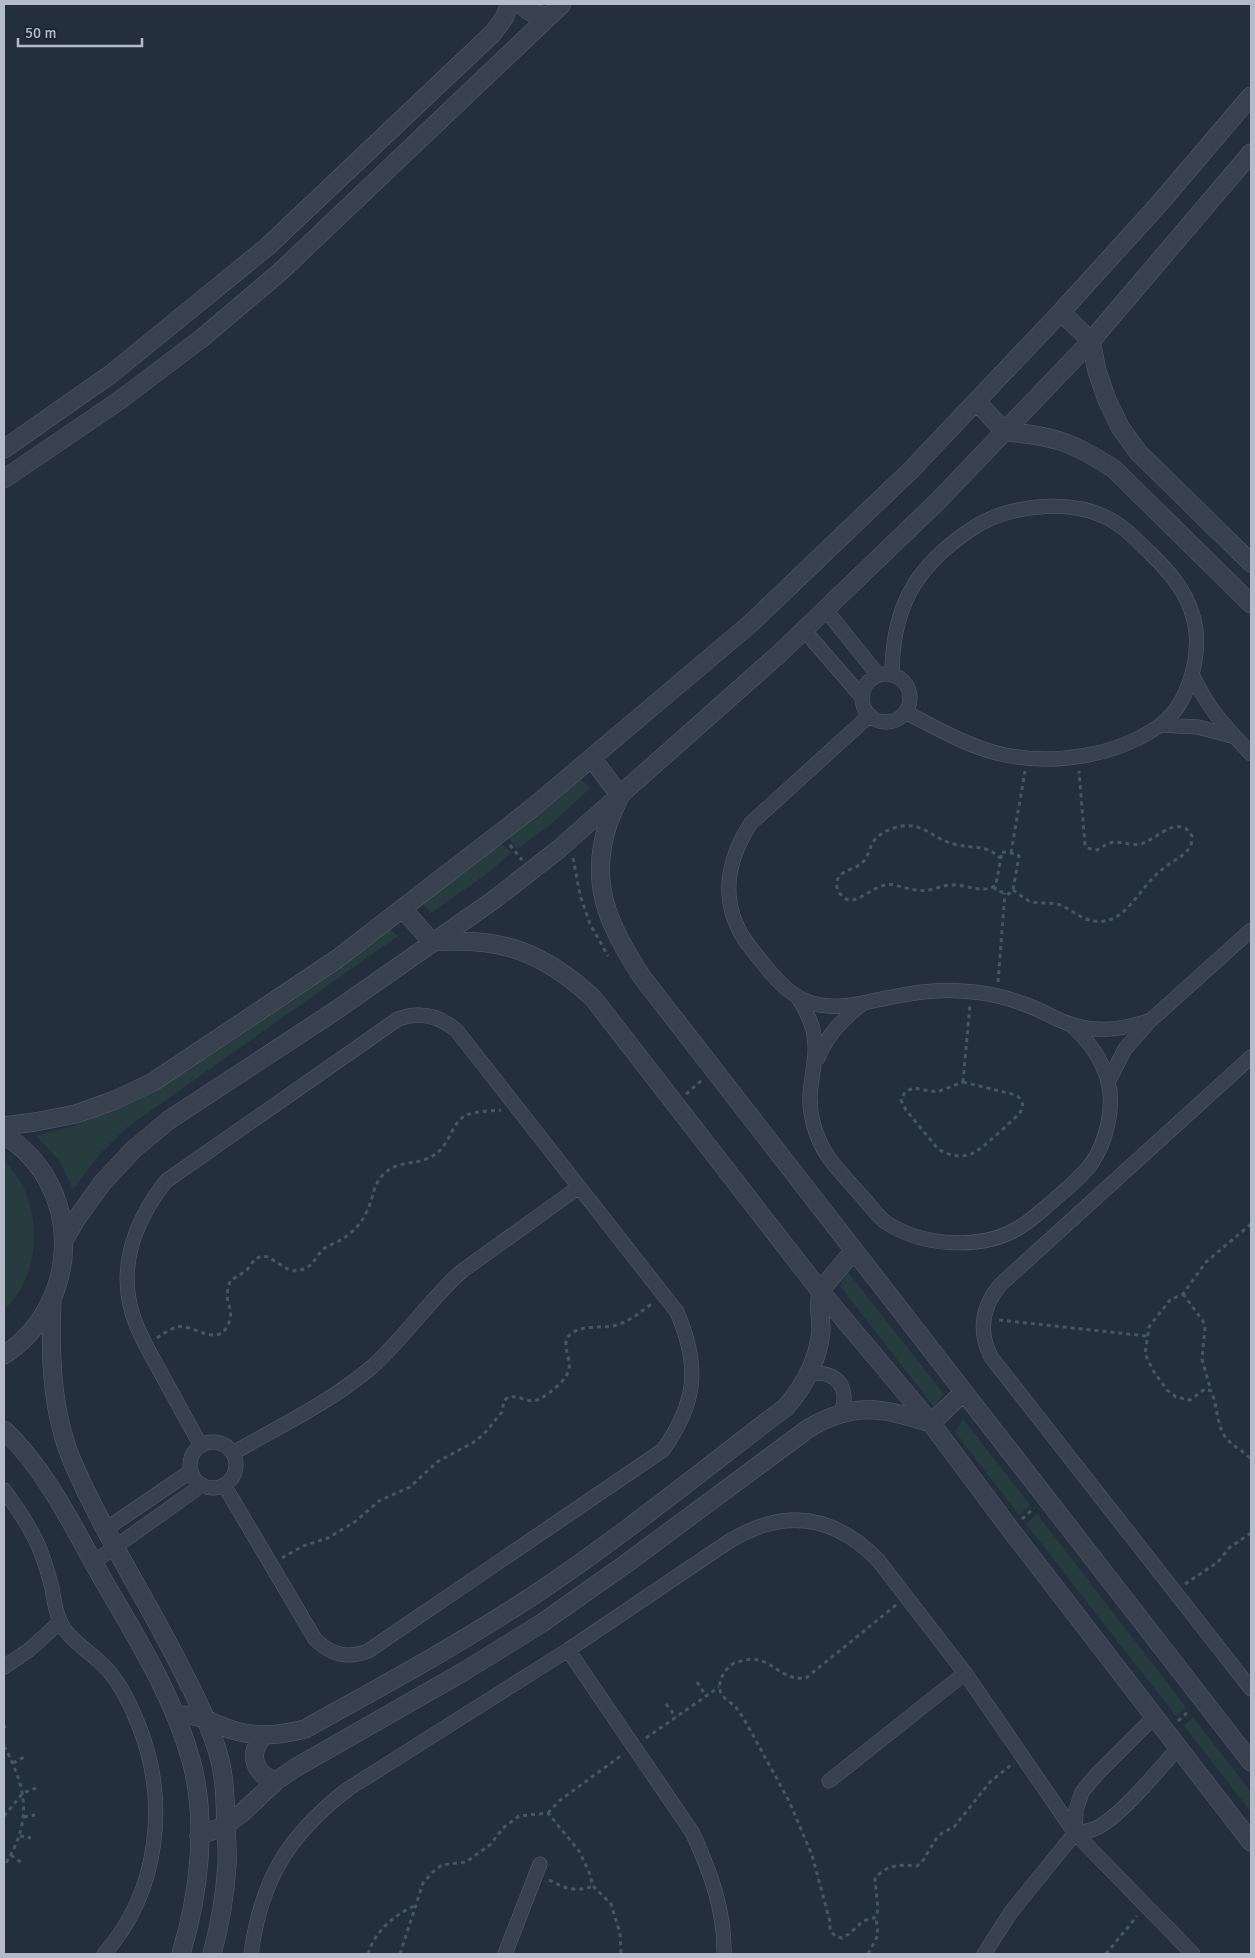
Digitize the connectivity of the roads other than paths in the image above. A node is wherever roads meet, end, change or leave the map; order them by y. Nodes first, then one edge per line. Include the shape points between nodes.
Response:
1 (510, 4) edge
2 (522, 4) edge
3 (562, 4) edge
4 (549, 16) junction
5 (1251, 96) edge
6 (1251, 153) edge
7 (1061, 312) junction
8 (1091, 341) junction
9 (977, 402) junction
10 (1005, 432) junction
11 (4, 449) edge
12 (4, 479) edge
13 (1251, 562) edge
14 (1251, 604) edge
15 (825, 609) junction
16 (804, 630) junction
17 (1192, 674) junction
18 (885, 675) junction
19 (862, 697) junction
20 (905, 712) junction
21 (870, 715) junction
22 (1161, 725) junction
23 (1235, 737) junction
24 (1251, 754) edge
25 (592, 758) junction
26 (620, 796) junction
27 (402, 908) junction
28 (1251, 930) edge
29 (432, 942) junction
30 (797, 996) junction
31 (864, 1002) junction
32 (1151, 1020) junction
33 (1071, 1025) junction
34 (1251, 1057) edge
35 (815, 1064) junction
36 (1108, 1082) junction
37 (4, 1126) edge
38 (4, 1135) edge
39 (579, 1187) junction
40 (64, 1240) junction
41 (854, 1251) junction
42 (821, 1292) junction
43 (52, 1300) junction
44 (4, 1355) edge
45 (809, 1375) junction
46 (964, 1392) junction
47 (841, 1412) junction
48 (931, 1423) junction
49 (4, 1430) edge
50 (201, 1446) junction
51 (233, 1453) junction
52 (191, 1471) junction
53 (202, 1485) junction
54 (224, 1485) junction
55 (4, 1490) edge
56 (91, 1498) junction
57 (67, 1513) junction
58 (106, 1529) junction
59 (115, 1547) junction
60 (94, 1562) junction
61 (60, 1622) junction
62 (568, 1650) junction
63 (4, 1667) edge
64 (964, 1674) junction
65 (1251, 1688) edge
66 (175, 1715) junction
67 (1154, 1717) junction
68 (206, 1718) junction
69 (264, 1736) junction
70 (1178, 1748) junction
71 (1251, 1762) edge
72 (276, 1781) junction
73 (828, 1781) dead end
74 (226, 1825) junction
75 (1076, 1833) junction
76 (199, 1836) junction
77 (1251, 1842) edge
78 (538, 1869) road end
79 (104, 1954) edge
80 (181, 1954) edge
81 (212, 1954) edge
82 (251, 1954) edge
83 (505, 1954) edge
84 (724, 1954) edge
85 (984, 1954) edge
86 (1194, 1954) edge

1 - 11 street via 493,33 267,247 111,374
2 - 4 street via 536,15
3 - 4 street
4 - 12 street via 280,272 202,338 120,400
5 - 7 street
6 - 8 street
7 - 8 street
7 - 9 street
8 - 10 street
8 - 13 street via 1107,400 1120,427 1138,452
9 - 10 street
9 - 25 street via 912,470 750,624
10 - 14 street via 1063,441 1114,469
10 - 15 street
15 - 16 street
15 - 18 street
16 - 19 street
16 - 26 street
17 - 18 street via 1196,630 1182,589 1169,572 1118,524 1080,509 1058,506 1017,510 997,517 972,528 936,558 914,583 901,609
17 - 22 street via 1182,698
17 - 23 street via 1210,708
18 - 19 street via 868,681
18 - 20 street via 898,677 907,687 910,700
19 - 21 street via 865,710
20 - 21 street via 888,722
20 - 22 street via 983,749 1027,758 1078,757 1107,750 1135,740
21 - 30 street via 751,823 732,860 729,887 735,922 745,940 778,981
22 - 23 street via 1198,727
23 - 24 street
25 - 26 street
25 - 27 street
26 - 29 street via 495,899
26 - 41 street via 608,824 601,855 601,886 608,916 623,948 708,1075
27 - 29 street
27 - 37 street via 337,959 153,1082 76,1114
28 - 32 street
29 - 40 street via 335,1011 169,1120 134,1149 104,1182
29 - 42 street via 491,942 547,962 571,978 593,998 681,1099
30 - 31 street via 818,1005 841,1007
30 - 35 street via 814,1031
31 - 33 street via 926,991 971,991 1038,1009
31 - 35 street via 834,1029
32 - 33 street via 1112,1030
32 - 36 street via 1125,1049
33 - 36 street via 1095,1052
34 - 65 street via 1000,1285 992,1295 983,1318 984,1338 991,1357
35 - 36 street via 810,1088 811,1112 817,1136 829,1158 885,1222 909,1234 942,1242 984,1240 1022,1226 1079,1179 1092,1163 1107,1126
38 - 40 street via 44,1174 61,1217
39 - 50 street via 447,1022 423,1014 398,1020 166,1181 139,1223 131,1247 128,1272 135,1322
39 - 51 street via 462,1271 397,1342 358,1378
39 - 54 street via 676,1312 686,1335 692,1359 692,1383 687,1408 663,1450 368,1652 345,1656 334,1654 315,1640
40 - 43 street via 62,1271
41 - 42 street
41 - 46 street
42 - 45 street via 821,1332
42 - 48 street
43 - 44 street via 24,1339
43 - 56 street via 50,1341 60,1422 72,1462
45 - 47 street via 825,1373 839,1382 845,1397
45 - 69 street via 786,1407 617,1537 534,1595 451,1647 304,1729
46 - 48 street
46 - 71 street
47 - 48 street via 890,1411
47 - 72 street via 809,1428 542,1623
48 - 67 street
49 - 57 street via 41,1473
50 - 51 street via 218,1443
50 - 52 street via 192,1457
51 - 54 street via 235,1471
52 - 53 street
52 - 58 street
53 - 54 street via 212,1488
53 - 59 street
55 - 61 street via 24,1517 41,1551
56 - 57 street
56 - 58 street
57 - 60 street
58 - 59 street
59 - 60 street
59 - 68 street via 174,1652
60 - 66 street via 150,1662
61 - 63 street
61 - 79 street via 118,1683 144,1739 156,1800 155,1838 148,1875 134,1910
62 - 64 street via 746,1531 766,1524 807,1521 846,1534 864,1546
62 - 82 street via 348,1789 322,1809 281,1859 267,1888
62 - 84 street via 692,1832 715,1889 722,1920
64 - 73 street
64 - 75 street
66 - 68 street
66 - 76 street via 191,1761 198,1798
67 - 70 street
67 - 75 street via 1082,1792 1076,1810
68 - 69 street via 243,1733
68 - 74 street via 226,1792
69 - 72 street via 254,1749 256,1766 268,1779
70 - 75 street via 1110,1819 1095,1829
70 - 77 street
72 - 74 street
74 - 76 street
74 - 81 street via 228,1864
75 - 85 street via 1011,1912
75 - 86 street
76 - 80 street via 199,1865 191,1921
78 - 83 street

